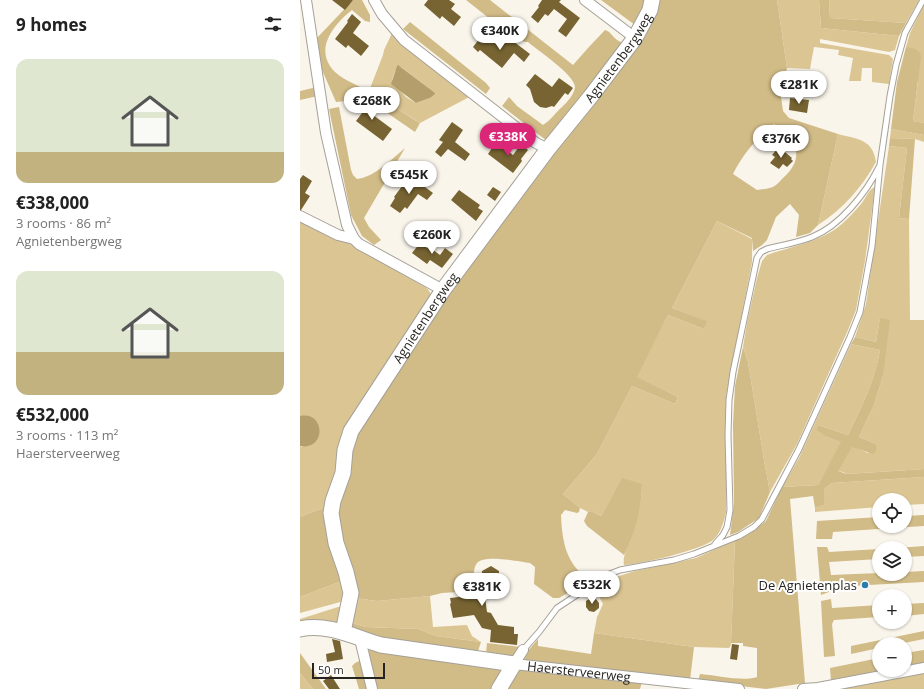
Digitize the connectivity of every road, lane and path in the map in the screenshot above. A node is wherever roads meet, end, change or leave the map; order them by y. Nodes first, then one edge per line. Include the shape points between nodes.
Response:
1 (306, 0) edge
2 (374, 0) edge
3 (585, 0) edge
4 (652, 0) edge
5 (923, 0) edge
6 (635, 38) junction
7 (548, 149) junction
8 (880, 165) junction
9 (300, 216) edge
10 (354, 239) junction
11 (443, 290) junction
12 (714, 545) junction
13 (300, 629) edge
14 (343, 632) junction
15 (360, 639) junction
16 (523, 650) joint
17 (514, 664) junction
18 (924, 668) edge
19 (372, 689) edge
20 (499, 689) edge
21 (739, 689) edge
22 (803, 689) edge

1 - 10 street via 326,133 347,224
2 - 7 street via 404,40 536,143
3 - 6 street
4 - 6 street, Agnietenbergweg via 650,10
5 - 8 lane, Haersterveerweg via 905,33 896,64
6 - 7 street, Agnietenbergweg
7 - 11 street, Agnietenbergweg
8 - 12 lane, Haersterveerweg via 872,246 860,312 850,337 799,449 762,520 749,530
8 - 12 lane via 862,195 840,219 812,237 761,252 757,258 729,400 730,510 727,527
9 - 10 street via 338,235
10 - 11 street via 366,249
11 - 14 street, Agnietenbergweg via 348,440 344,473 333,501 332,513 336,543 351,593
12 - 16 lane, Haersterveerweg via 674,560 620,570 608,575 557,608
13 - 14 street, Haersterveerweg via 322,628
14 - 15 street, Haersterveerweg
15 - 17 street, Haersterveerweg via 381,645
15 - 19 street
16 - 17 street, Haersterveerweg
17 - 20 street
17 - 21 street, Haersterveerweg
18 - 22 street

